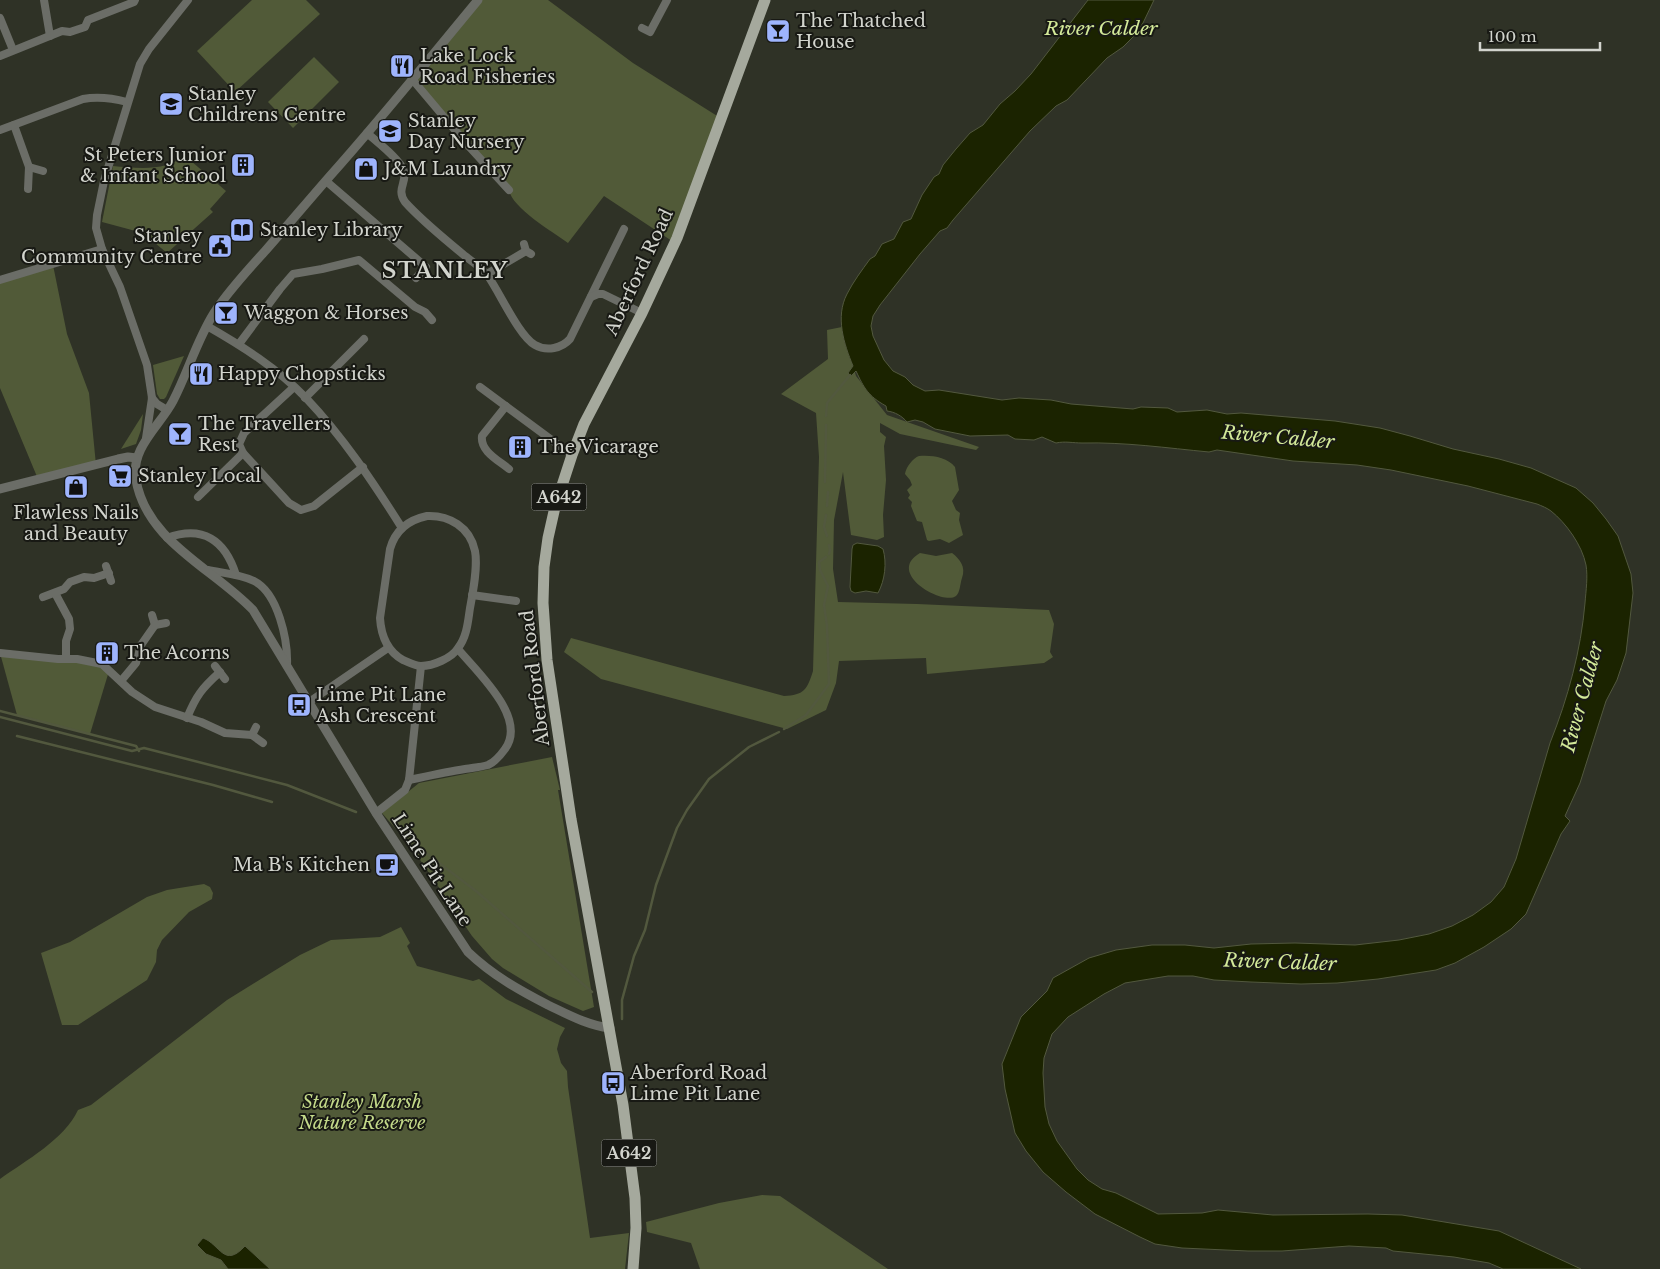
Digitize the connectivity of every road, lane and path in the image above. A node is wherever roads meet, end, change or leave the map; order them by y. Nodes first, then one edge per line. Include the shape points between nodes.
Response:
1 (44, 0) edge
2 (135, 0) edge
3 (188, 0) edge
4 (478, 0) edge
5 (667, 0) edge
6 (765, 0) edge
7 (0, 18) edge
8 (642, 28) dead end
9 (50, 36) junction
10 (13, 50) junction
11 (0, 56) edge
12 (412, 79) junction
13 (127, 102) junction
14 (14, 125) junction
15 (0, 130) edge
16 (367, 133) junction
17 (29, 168) junction
18 (43, 171) dead end
19 (326, 181) junction
20 (28, 189) dead end
21 (509, 190) dead end
22 (624, 229) dead end
23 (102, 249) junction
24 (527, 250) dead end
25 (487, 274) junction
26 (416, 278) dead end
27 (0, 280) edge
28 (591, 297) junction
29 (642, 313) junction
30 (432, 320) dead end
31 (206, 326) junction
32 (364, 339) dead end
33 (239, 344) junction
34 (294, 387) junction
35 (480, 387) dead end
36 (152, 398) junction
37 (306, 398) junction
38 (506, 406) junction
39 (167, 410) junction
40 (146, 440) junction
41 (242, 453) junction
42 (572, 455) junction
43 (137, 458) junction
44 (362, 467) junction
45 (509, 469) dead end
46 (0, 489) edge
47 (198, 496) dead end
48 (402, 528) junction
49 (167, 538) junction
50 (208, 570) junction
51 (109, 573) dead end
52 (236, 575) junction
53 (55, 592) junction
54 (472, 595) junction
55 (43, 597) dead end
56 (516, 601) dead end
57 (152, 615) dead end
58 (166, 623) dead end
59 (155, 625) junction
60 (388, 648) junction
61 (458, 649) junction
62 (0, 653) edge
63 (66, 658) junction
64 (287, 665) junction
65 (421, 666) junction
66 (220, 672) dead end
67 (121, 681) junction
68 (309, 702) junction
69 (187, 718) junction
70 (256, 727) dead end
71 (252, 735) junction
72 (263, 743) dead end
73 (409, 780) junction
74 (376, 813) junction
75 (610, 1028) junction
76 (632, 1269) edge

1 - 9 street
2 - 9 street via 88,20 85,27
3 - 13 street via 140,64
4 - 12 street
5 - 8 street via 650,32
6 - 29 main road, Aberford Road / A642 via 677,238
7 - 10 street
9 - 10 street
10 - 11 street
12 - 16 street
12 - 21 street
13 - 14 street via 108,98 83,99
13 - 23 street via 96,215
14 - 15 street
14 - 17 street
16 - 19 street
16 - 25 street via 403,169 405,177 401,192 405,202
17 - 18 street
17 - 20 street
19 - 26 street via 426,267
19 - 31 street via 227,294
22 - 28 street
23 - 27 street
23 - 36 street via 120,287 147,365
24 - 25 street
25 - 28 street via 528,338 543,348 557,348 570,339
28 - 29 street via 603,294
29 - 42 main road, Aberford Road / A642 via 584,424
30 - 33 street via 359,260 293,274
31 - 33 street
31 - 39 street
32 - 37 street
33 - 34 street
34 - 37 street
34 - 41 street via 244,433 240,444
35 - 38 street
36 - 39 street
36 - 40 street
37 - 44 street
38 - 42 street
38 - 45 street via 482,440 485,449
39 - 40 street
40 - 43 street
41 - 44 street via 289,503 301,510 314,506
41 - 47 street
42 - 75 main road, Aberford Road / A642 via 548,538 543,603 547,660 571,819
43 - 46 street via 123,458
43 - 49 street, Lime Pit Lane via 135,474 140,496
44 - 48 street
48 - 54 street via 418,518 435,516 447,518 462,527 475,550
48 - 60 street via 392,541 380,618
49 - 50 street, Lime Pit Lane
49 - 52 street via 190,532 210,538 227,553
50 - 52 street, Lime Pit Lane
50 - 64 street, Lime Pit Lane via 253,610
51 - 53 street via 94,578 84,577
52 - 64 street, Lime Pit Lane via 253,580 270,595 288,652
53 - 55 street
53 - 63 street via 70,629
54 - 56 street
54 - 61 street
57 - 59 street
58 - 59 street
59 - 67 street via 142,645 136,663
60 - 65 street via 404,660
60 - 68 street
61 - 65 street via 443,660
61 - 73 street via 507,712 510,723 508,745 488,765
62 - 63 street
63 - 67 street via 102,664
64 - 68 street, Lime Pit Lane
65 - 73 street
66 - 69 street via 195,699
67 - 69 street via 142,700
68 - 74 street, Lime Pit Lane
69 - 71 street via 225,733
70 - 71 street
71 - 72 street
73 - 74 street via 405,790
74 - 75 street, Lime Pit Lane via 454,934 473,957 516,989 581,1021
75 - 76 main road, Aberford Road / A642 via 635,1198

